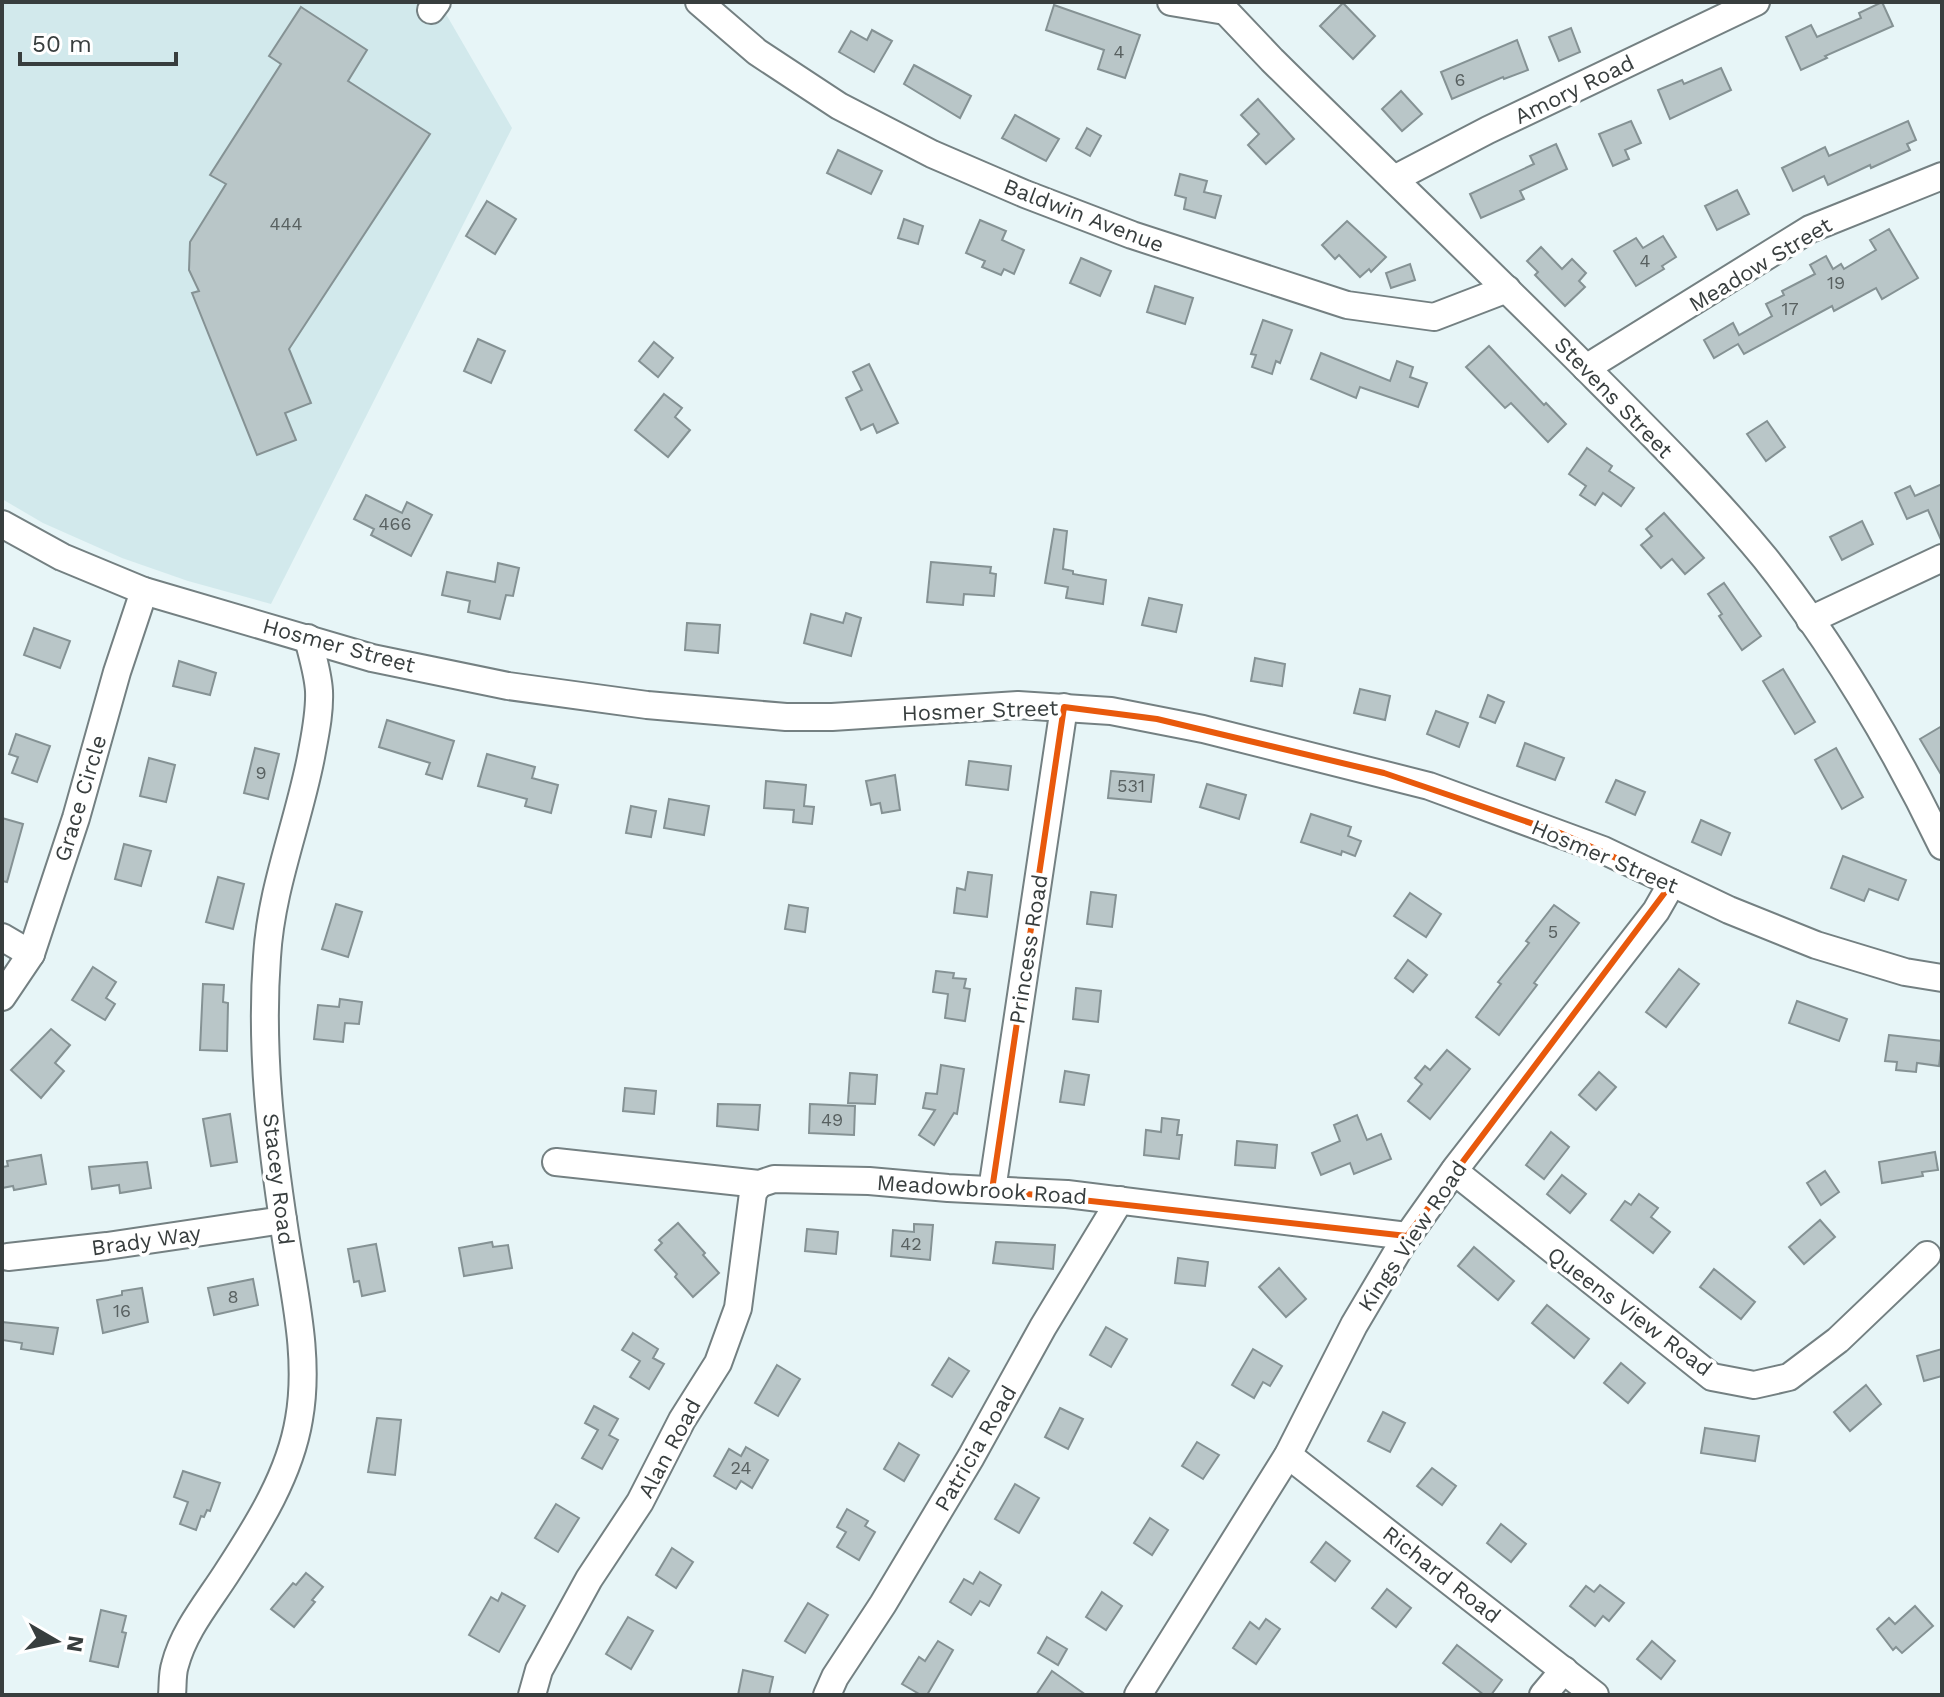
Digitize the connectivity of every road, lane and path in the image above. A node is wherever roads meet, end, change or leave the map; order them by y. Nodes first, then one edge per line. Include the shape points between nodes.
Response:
1 (1171, 2) edge
2 (1756, 2) edge
3 (711, 6) edge
4 (1221, 6) edge
5 (1942, 176) edge
6 (1394, 179) junction
7 (1507, 289) junction
8 (1586, 368) junction
9 (2, 524) edge
10 (1942, 558) edge
11 (144, 591) junction
12 (1810, 620) junction
13 (308, 638) junction
14 (1064, 707) junction
15 (1942, 846) edge
16 (1672, 883) junction
17 (2, 937) edge
18 (31, 954) junction
19 (1942, 978) edge
20 (2, 997) edge
21 (556, 1162) dead end
22 (1454, 1171) junction
23 (759, 1184) junction
24 (992, 1190) junction
25 (1120, 1200) junction
26 (283, 1220) junction
27 (1407, 1236) junction
28 (1927, 1255) dead end
29 (8, 1257) dead end
30 (1288, 1455) junction
31 (1564, 1670) junction
32 (172, 1695) edge
33 (532, 1695) edge
34 (827, 1695) edge
35 (1138, 1695) edge
36 (1543, 1695) edge
37 (1595, 1695) edge

1 - 4 street
2 - 6 street, Amory Road
3 - 7 street, Baldwin Avenue via 757,52 839,106 932,154 1132,235 1347,305 1434,317
4 - 6 street, Stevens Street
5 - 8 street, Meadow Street via 1810,229
6 - 7 street, Stevens Street
7 - 8 street, Stevens Street
8 - 12 street, Stevens Street via 1763,557
9 - 11 street, Hosmer Street via 62,557
10 - 12 street
11 - 13 street, Hosmer Street
11 - 18 street, Grace Circle
12 - 15 street, Stevens Street via 1892,751
13 - 14 street, Hosmer Street via 463,678 693,710 817,717 972,706
13 - 26 street, Stacey Road via 319,690 317,729 273,910 267,956 265,1049
14 - 16 street, Hosmer Street via 1157,719 1399,777 1560,833
14 - 24 street, Princess Road
16 - 19 street, Hosmer Street via 1830,950
16 - 22 street, Kings View Road via 1656,911
17 - 18 street
18 - 20 street, Grace Circle
21 - 23 street, Meadowbrook Road
22 - 27 street, Kings View Road
22 - 28 street, Queens View Road via 1712,1377 1754,1385 1789,1377 1838,1340
23 - 24 street, Meadowbrook Road via 774,1179 855,1181
23 - 33 street, Alan Road via 753,1193 738,1308 718,1363 640,1502 589,1579 539,1670
24 - 25 street, Meadowbrook Road
25 - 27 street, Meadowbrook Road
25 - 34 street, Patricia Road
26 - 29 street, Brady Way
26 - 32 street, Stacey Road via 300,1326 299,1419 268,1505 192,1623 174,1666
27 - 30 street, Kings View Road
30 - 31 street, Richard Road
30 - 35 street, Kings View Road
31 - 36 street
31 - 37 street, Richard Road

